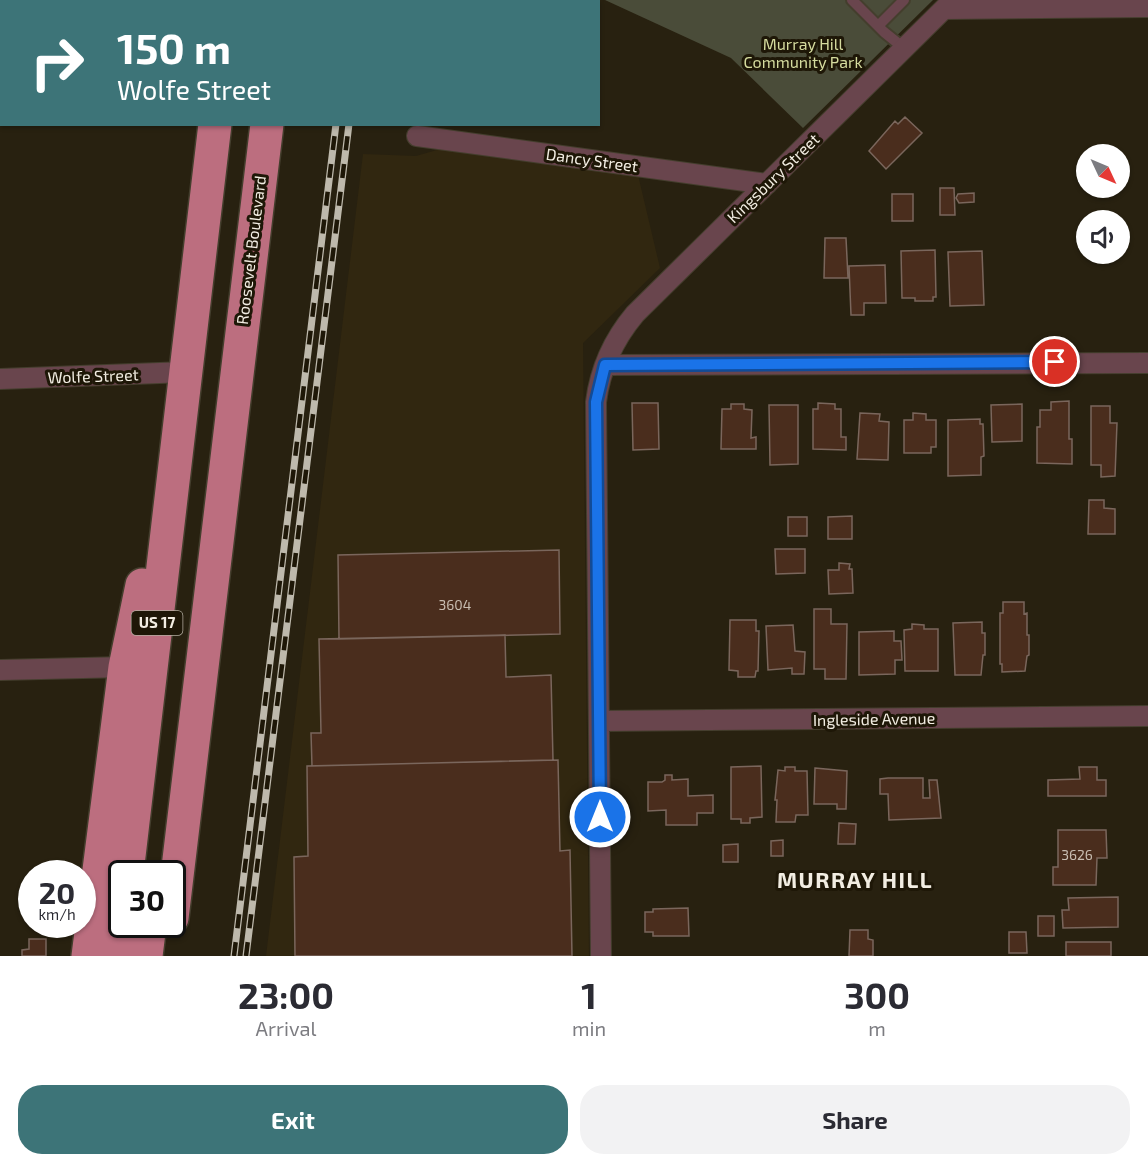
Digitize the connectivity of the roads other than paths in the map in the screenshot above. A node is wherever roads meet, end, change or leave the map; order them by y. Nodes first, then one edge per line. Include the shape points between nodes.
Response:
1 (852, 0) edge
2 (904, 0) edge
3 (944, 3) edge
4 (1148, 7) edge
5 (878, 26) junction
6 (905, 49) junction
7 (215, 126) edge
8 (267, 126) edge
9 (417, 136) dead end
10 (767, 184) junction
11 (1148, 363) edge
12 (605, 365) junction
13 (186, 372) junction
14 (236, 375) junction
15 (0, 379) edge
16 (125, 667) junction
17 (0, 669) edge
18 (1148, 716) edge
19 (599, 721) junction
20 (129, 860) edge
21 (158, 860) edge
22 (179, 860) edge
23 (120, 938) edge
24 (148, 938) edge
25 (170, 938) edge
26 (88, 956) edge
27 (117, 956) edge
28 (146, 956) edge
29 (168, 956) edge
30 (601, 956) edge

1 - 5 lane
2 - 5 lane
3 - 4 street
3 - 6 street, Kingsbury Street
5 - 6 lane
6 - 10 street, Kingsbury Street
7 - 13 highway, US 17
8 - 14 highway, Roosevelt Boulevard / US 17
9 - 10 street, Dancy Street
10 - 12 street, Kingsbury Street via 635,314 613,344
11 - 12 street
12 - 19 street, Kingsbury Street via 596,402
13 - 15 street, Wolfe Street
13 - 16 highway
13 - 20 highway, US 17
14 - 21 highway, US 17
14 - 22 highway
16 - 17 street
16 - 26 highway
18 - 19 street, Ingleside Avenue
19 - 30 street, Kingsbury Street
23 - 27 highway
24 - 28 highway
25 - 29 highway

